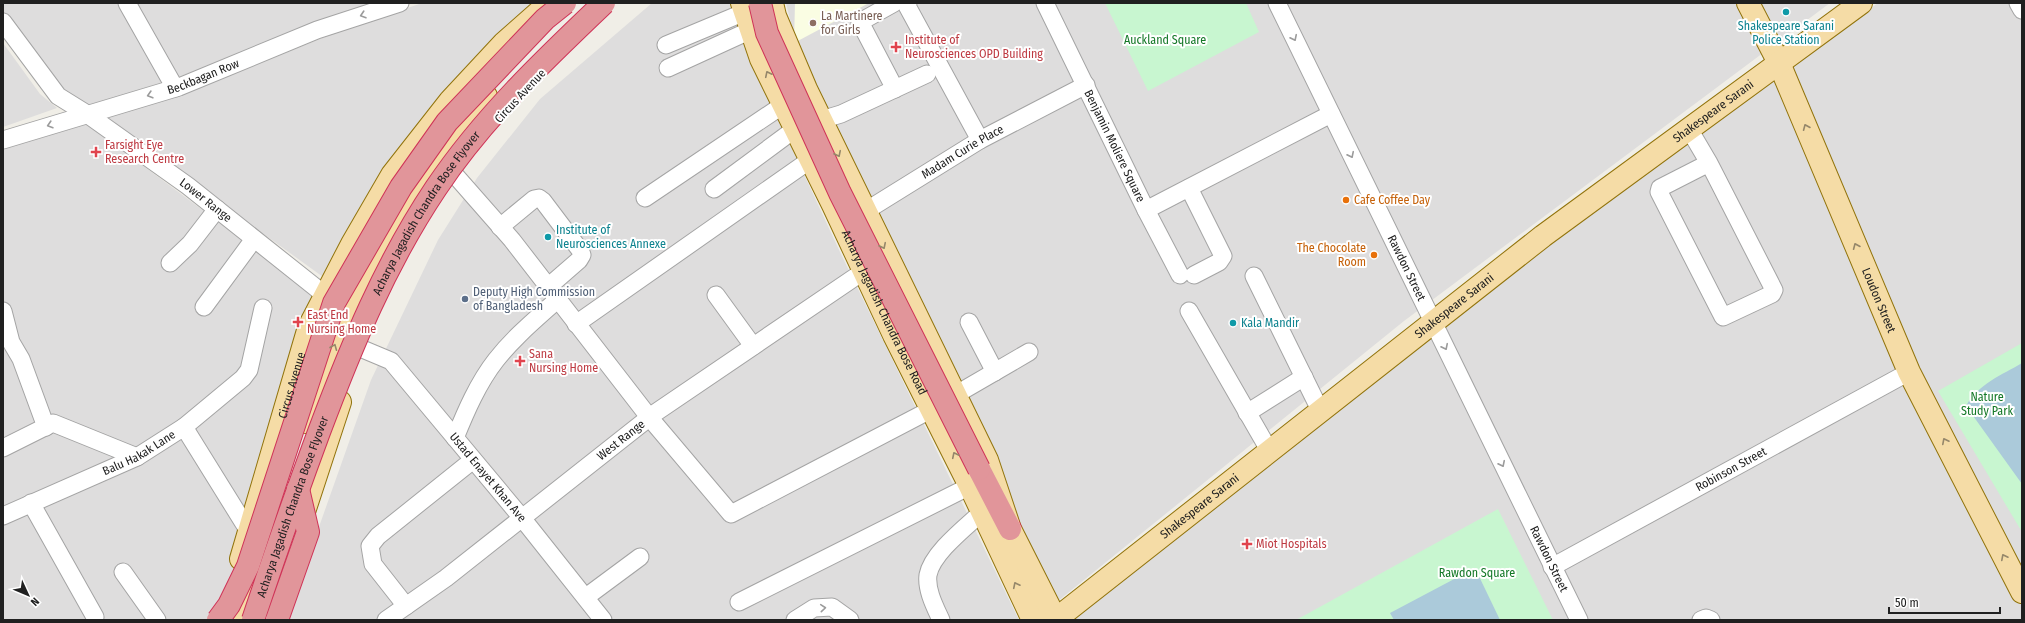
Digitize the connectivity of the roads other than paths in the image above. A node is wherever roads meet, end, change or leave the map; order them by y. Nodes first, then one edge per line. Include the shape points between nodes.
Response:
1 (127, 3) edge
2 (400, 3) edge
3 (565, 3) edge
4 (577, 3) edge
5 (604, 3) edge
6 (613, 3) edge
7 (772, 3) edge
8 (894, 3) edge
9 (908, 3) edge
10 (1045, 3) edge
11 (1277, 3) edge
12 (1748, 3) edge
13 (1861, 3) edge
14 (2018, 3) edge
15 (542, 6) edge
16 (2022, 10) edge
17 (749, 12) edge
18 (3, 22) edge
19 (666, 45) dead end
20 (1779, 63) junction
21 (668, 68) dead end
22 (927, 74) dead end
23 (1086, 85) junction
24 (175, 88) junction
25 (895, 89) junction
26 (783, 105) junction
27 (87, 114) junction
28 (1331, 114) junction
29 (821, 120) junction
30 (795, 129) junction
31 (1689, 129) junction
32 (3, 140) edge
33 (980, 140) junction
34 (810, 160) junction
35 (1709, 163) junction
36 (455, 176) junction
37 (1189, 188) junction
38 (714, 189) dead end
39 (645, 198) dead end
40 (217, 209) junction
41 (1146, 210) junction
42 (866, 211) junction
43 (843, 224) junction
44 (500, 227) junction
45 (254, 239) junction
46 (170, 263) dead end
47 (864, 271) junction
48 (1254, 276) dead end
49 (553, 293) junction
50 (716, 295) dead end
51 (325, 296) junction
52 (204, 307) dead end
53 (263, 308) dead end
54 (3, 311) edge
55 (1189, 311) dead end
56 (969, 322) dead end
57 (1432, 322) junction
58 (576, 324) junction
59 (753, 346) junction
60 (360, 348) junction
61 (1029, 352) dead end
62 (995, 372) junction
63 (1909, 372) junction
64 (1304, 377) junction
65 (955, 395) junction
66 (932, 409) junction
67 (1320, 410) junction
68 (1247, 413) junction
69 (649, 417) junction
70 (46, 426) junction
71 (184, 427) junction
72 (455, 438) junction
73 (3, 448) edge
74 (1269, 450) junction
75 (136, 457) junction
76 (473, 460) junction
77 (975, 478) junction
78 (298, 489) junction
79 (32, 503) junction
80 (982, 512) junction
81 (3, 516) edge
82 (522, 518) junction
83 (1010, 529) junction
84 (248, 530) junction
85 (640, 557) dead end
86 (1552, 567) junction
87 (123, 572) dead end
88 (2022, 592) edge
89 (586, 597) junction
90 (739, 602) dead end
91 (406, 606) junction
92 (272, 615) edge
93 (241, 616) edge
94 (95, 617) dead end
95 (390, 619) edge
96 (157, 620) edge
97 (218, 620) edge
98 (290, 620) edge
99 (603, 620) edge
100 (795, 620) edge
101 (850, 620) edge
102 (941, 620) edge
103 (1033, 620) edge
104 (1055, 620) edge
105 (1579, 620) edge
106 (1700, 620) edge
107 (1711, 620) edge

1 - 24 street
2 -> 24 street, Beckbagan Row via 317,30
3 - 97 highway, bridge via 545,19 448,122 401,187 334,303 248,566 229,605
93 -> 4 main road, Acharya Jagadish Chandra Bose Flyover via 316,394 357,294 385,239 467,116
5 - 78 highway, Acharya Jagadish Chandra Bose Flyover, bridge via 506,100 429,199 405,238 363,322
6 - 36 main road, Circus Avenue via 529,84 474,147
7 - 29 main road via 799,74
8 - 25 street via 860,22
9 - 33 street via 906,4
10 - 23 street, Benjamin Moliere Square
11 -> 28 street, Rawdon Street
12 - 20 main road, Loudon Street
13 - 20 main road, Shakespeare Sarani
14 - 16 street
15 - 51 main road, Circus Avenue via 450,101 392,175
17 - 19 street
17 - 21 street
26 -> 17 main road, Acharya Jagadish Chandra Bose Road via 761,58
17 - 77 highway, bridge via 767,33
18 - 27 street, Lower Range via 58,96
20 - 31 main road, Shakespeare Sarani
63 -> 20 main road, Loudon Street
22 - 25 street
23 - 33 street, Madam Curie Place
23 - 41 street, Benjamin Moliere Square
24 -> 27 street, Beckbagan Row
25 - 29 street via 841,114
26 - 30 main road, Acharya Jagadish Chandra Bose Road
26 - 39 street
27 -> 32 street, Beckbagan Row
27 - 40 street, Lower Range
28 - 37 street, Benjamin Moliere Square
28 -> 57 street, Rawdon Street
29 -> 42 main road
30 - 34 main road, Acharya Jagadish Chandra Bose Road
30 - 38 street
31 - 35 street
31 - 57 main road, Shakespeare Sarani via 1543,236
33 - 42 street, Madam Curie Place
34 - 43 main road, Acharya Jagadish Chandra Bose Road
34 - 58 street
35 - 35 street via 1774,290 1772,294 1723,317 1659,192 1660,188
36 - 44 street
36 - 60 main road, Circus Avenue via 397,270
37 - 41 street, Benjamin Moliere Square
37 - 41 street via 1224,256 1219,262 1187,275
40 - 45 street, Lower Range
40 - 46 street via 190,244
42 - 43 street, Madam Curie Place
42 -> 65 main road
43 - 47 main road, Acharya Jagadish Chandra Bose Road
44 - 49 street
44 - 49 street via 534,199 539,198 543,201 582,255
45 - 51 street, Lower Range
45 - 52 street
47 - 59 street, West Range
47 - 66 main road, Acharya Jagadish Chandra Bose Road
48 - 64 street
49 - 58 street
49 - 72 street via 496,360 477,389
50 - 59 street
51 - 84 main road, Circus Avenue via 309,327
53 - 71 street via 249,370 243,378
54 - 70 street via 11,342 21,359
55 - 68 street
56 - 62 street
57 - 67 main road, Shakespeare Sarani
57 -> 86 street, Rawdon Street
58 - 69 street
59 - 69 street, West Range
60 - 72 street, Ustad Enayet Khan Ave via 391,362
60 - 92 main road, Circus Avenue
61 - 62 street
62 - 65 street
63 - 86 street, Robinson Street
88 -> 63 main road, Loudon Street
64 - 67 street
64 - 68 street
65 - 83 main road via 987,460
66 - 69 street via 731,514
77 -> 66 main road, Acharya Jagadish Chandra Bose Road
67 - 74 main road, Shakespeare Sarani
68 - 74 street
69 - 82 street, West Range
70 - 73 street
70 - 75 street via 53,423
71 - 75 street, Balu Hakak Lane
71 - 84 street, Balu Hakak Lane
72 - 76 street, Ustad Enayet Khan Ave
74 - 104 main road, Shakespeare Sarani
75 - 79 street, Balu Hakak Lane
76 - 82 street, Ustad Enayet Khan Ave
76 - 91 street via 378,536 370,546 373,564
77 - 80 main road, Acharya Jagadish Chandra Bose Road
77 - 83 highway
77 - 90 street
78 - 92 highway, bridge via 308,532
78 - 93 highway, Acharya Jagadish Chandra Bose Flyover, bridge
79 - 81 street, Balu Hakak Lane
79 - 94 street
80 - 102 street via 940,553 928,576 931,597
103 -> 80 main road, Acharya Jagadish Chandra Bose Road
82 - 89 street, Ustad Enayet Khan Ave
82 - 91 street, West Range
83 - 104 main road
84 - 93 main road, Circus Avenue via 236,574
85 - 89 street
86 - 105 street, Rawdon Street
87 - 96 street
89 - 99 street, Ustad Enayet Khan Ave
91 - 95 street, West Range
92 - 93 main road
92 - 98 street
100 -> 101 street via 814,608 832,607
106 - 107 street

